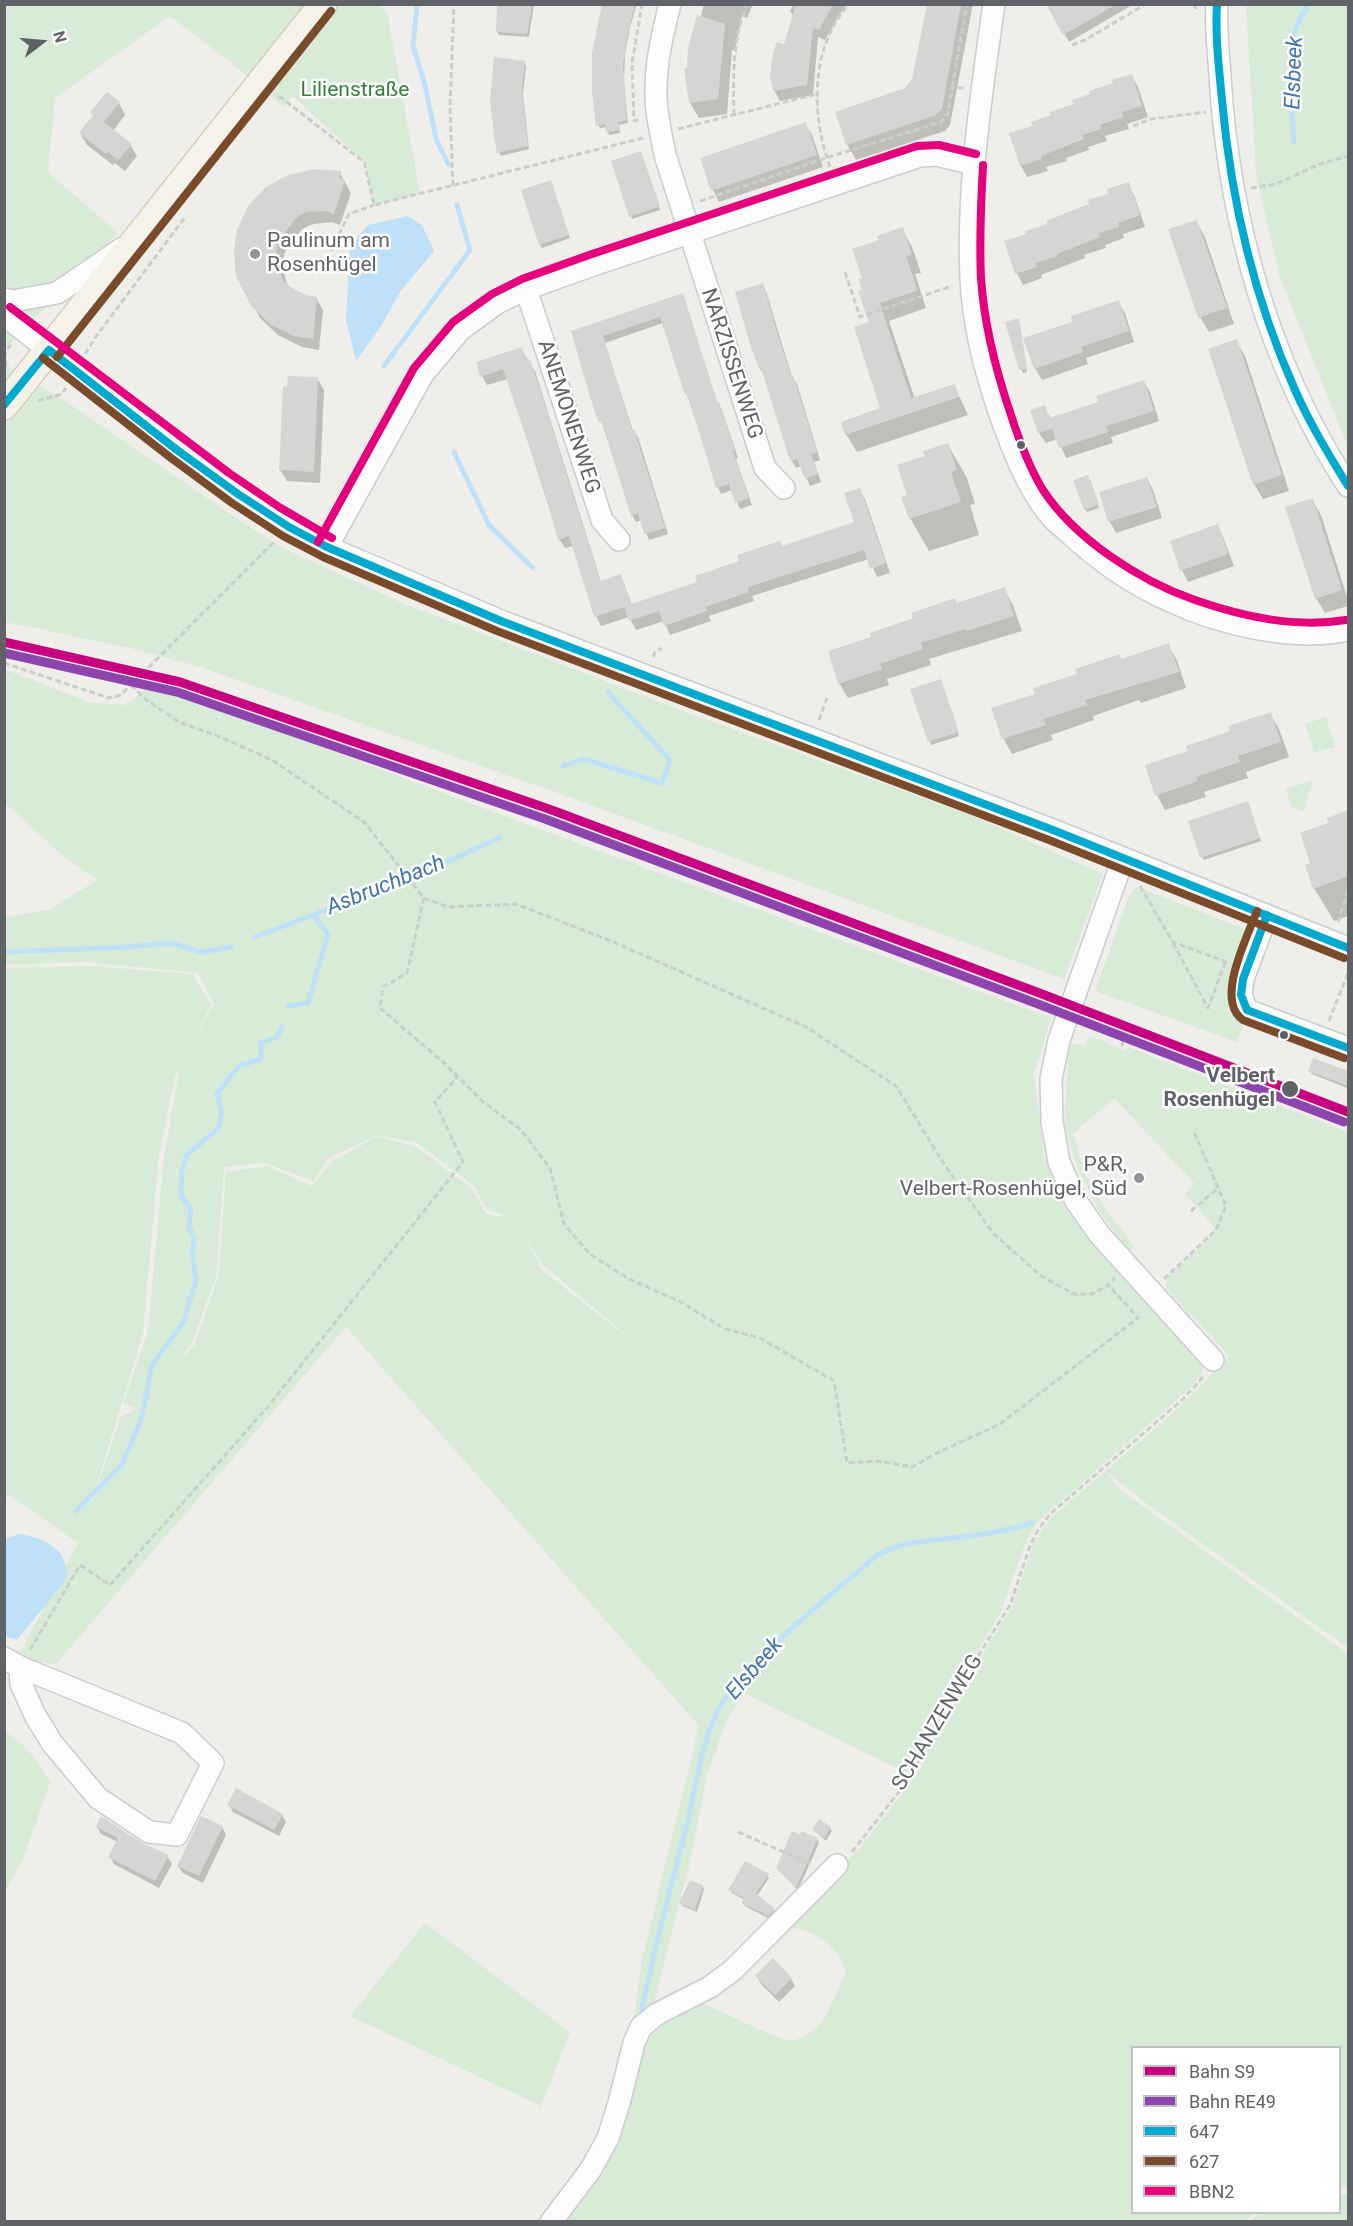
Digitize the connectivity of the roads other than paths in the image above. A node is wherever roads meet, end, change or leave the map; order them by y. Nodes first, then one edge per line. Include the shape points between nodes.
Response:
1 (323, 4) edge
2 (670, 4) edge
3 (994, 4) edge
4 (1217, 4) edge
5 (973, 164) junction
6 (689, 234) junction
7 (138, 238) junction
8 (526, 289) junction
9 (4, 299) edge
10 (4, 315) edge
11 (50, 350) junction
12 (4, 406) edge
13 (1348, 486) edge
14 (784, 488) dead end
15 (619, 540) dead end
16 (327, 547) junction
17 (1348, 630) edge
18 (1123, 859) junction
19 (1267, 915) junction
20 (1348, 948) edge
21 (1348, 1048) edge
22 (1210, 1357) road end
23 (12, 1663) edge
24 (834, 1869) road end
25 (551, 2222) edge

1 - 7 main road
2 - 6 street, NARZISSENWEG via 661,40 656,89 661,134
3 - 5 street
4 - 13 street via 1222,110 1243,240 1297,397
5 - 6 street via 937,155 920,156
5 - 17 street via 971,280 978,335 1012,448 1049,515 1113,571 1189,610 1281,632
6 - 8 street
6 - 14 street, NARZISSENWEG via 765,468
7 - 9 street via 57,293
7 - 11 main road
8 - 15 street, ANEMONENWEG via 602,520
8 - 16 street via 497,303 460,330 423,375
10 - 11 street
11 - 12 main road
11 - 16 street via 238,494
16 - 18 street via 501,621
18 - 19 street
18 - 22 street via 1059,1040 1051,1079 1052,1122 1059,1162 1076,1201 1099,1234
19 - 20 street
19 - 21 street via 1246,970 1241,995 1247,1010
23 - 23 street via 182,1733 213,1763 177,1834 149,1832 98,1798 40,1725
24 - 25 street via 727,1975 641,2027 608,2138 591,2169

